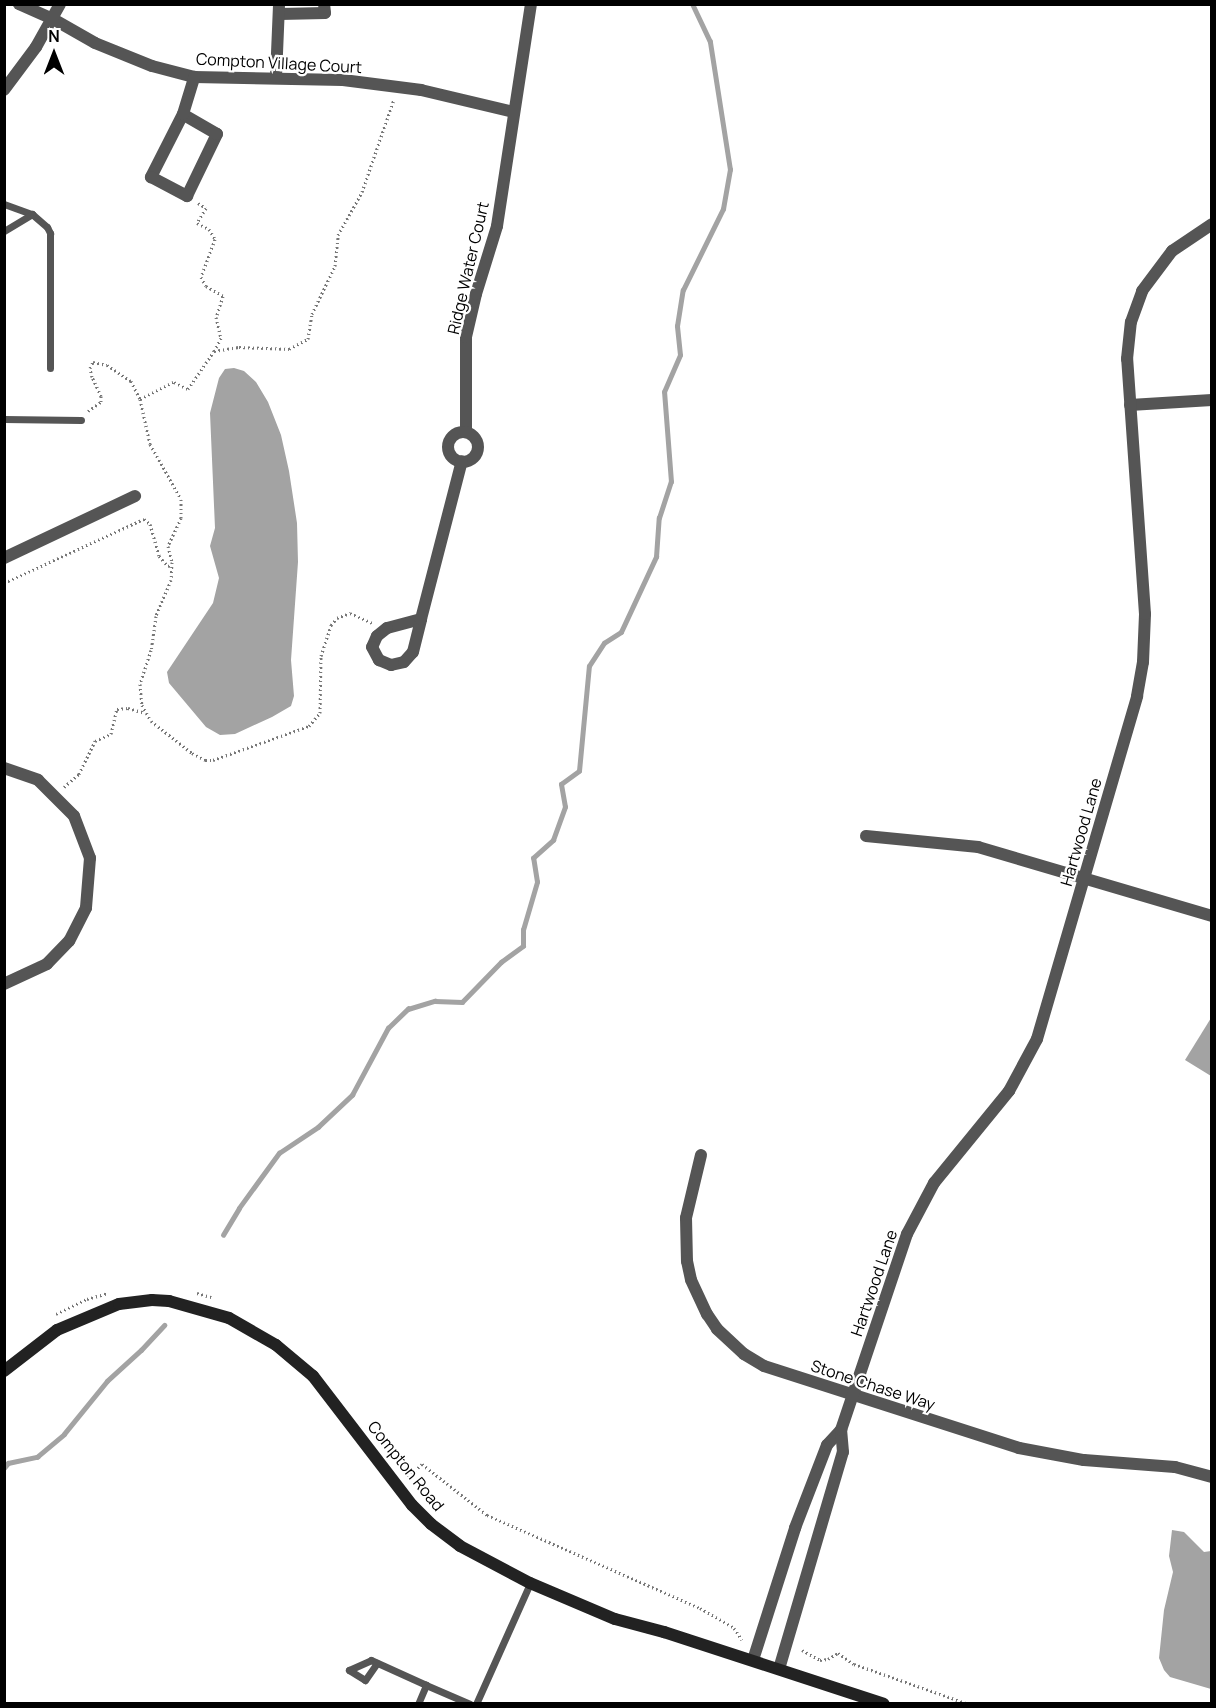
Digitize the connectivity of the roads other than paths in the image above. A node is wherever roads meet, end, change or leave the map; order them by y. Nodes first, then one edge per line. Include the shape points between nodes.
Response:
1 (19, 4) edge
2 (60, 4) edge
3 (324, 4) edge
4 (531, 4) edge
5 (280, 10) edge
6 (53, 19) junction
7 (194, 77) junction
8 (276, 77) junction
9 (4, 90) edge
10 (513, 112) junction
11 (183, 114) junction
12 (4, 204) edge
13 (32, 214) junction
14 (1212, 224) edge
15 (4, 231) edge
16 (50, 368) dead end
17 (1212, 400) edge
18 (1130, 405) junction
19 (4, 419) edge
20 (81, 420) road end
21 (466, 432) junction
22 (462, 461) junction
23 (135, 496) dead end
24 (4, 558) edge
25 (421, 619) junction
26 (4, 768) edge
27 (866, 836) dead end
28 (1085, 877) junction
29 (1212, 916) edge
30 (4, 984) edge
31 (701, 1155) dead end
32 (4, 1371) edge
33 (853, 1396) junction
34 (841, 1430) junction
35 (1212, 1477) edge
36 (530, 1583) junction
37 (753, 1660) junction
38 (377, 1663) dead end
39 (779, 1669) junction
40 (426, 1685) junction
41 (418, 1704) edge
42 (470, 1704) edge
43 (476, 1704) edge
44 (884, 1704) edge

1 - 6 street, Compton Village Court
2 - 6 street
3 - 5 street via 325,13
4 - 10 street, Ridge Water Court
5 - 8 street
6 - 7 street, Compton Village Court via 95,43 152,66
6 - 9 street
7 - 8 street, Compton Village Court
7 - 11 street
8 - 10 street, Compton Village Court via 396,87
10 - 21 street, Ridge Water Court via 497,226 466,337
11 - 11 street via 217,134 187,196 152,177
12 - 13 lane
13 - 15 lane
13 - 16 lane via 47,227 51,244
14 - 18 street, Hartwood Lane via 1172,251 1142,291 1128,337
17 - 18 street
18 - 28 street, Hartwood Lane via 1145,614 1143,662 1137,696
19 - 20 lane
21 - 22 street, Ridge Water Court via 477,441 478,449 475,456
21 - 22 street via 452,437 448,444 454,458
22 - 25 street, Ridge Water Court
23 - 24 street
25 - 25 street, Ridge Water Court via 413,652 404,662 391,665 379,660 372,647 381,632
26 - 30 street via 38,780 74,816 90,858 86,908 69,941 47,964
27 - 28 street via 978,847
28 - 29 street
28 - 33 street, Hartwood Lane via 1030,1054 998,1107 946,1166 923,1202 907,1234
31 - 33 street, Stone Chase Way via 686,1218 685,1244 691,1281 707,1314 729,1341 764,1366
32 - 36 main road, Compton Road via 57,1330 119,1304 169,1301 229,1318 276,1345 313,1376 380,1465 431,1524 460,1546
33 - 34 street, Hartwood Lane
33 - 35 street, Stone Chase Way via 1019,1448 1084,1460 1175,1467
34 - 37 street, Hartwood Lane via 826,1445
34 - 39 street, Hartwood Lane via 843,1452
36 - 37 main road, Compton Road via 615,1618
36 - 43 lane
37 - 39 main road, Compton Road
38 - 40 lane
39 - 44 main road, Compton Road
40 - 41 lane
40 - 42 lane

